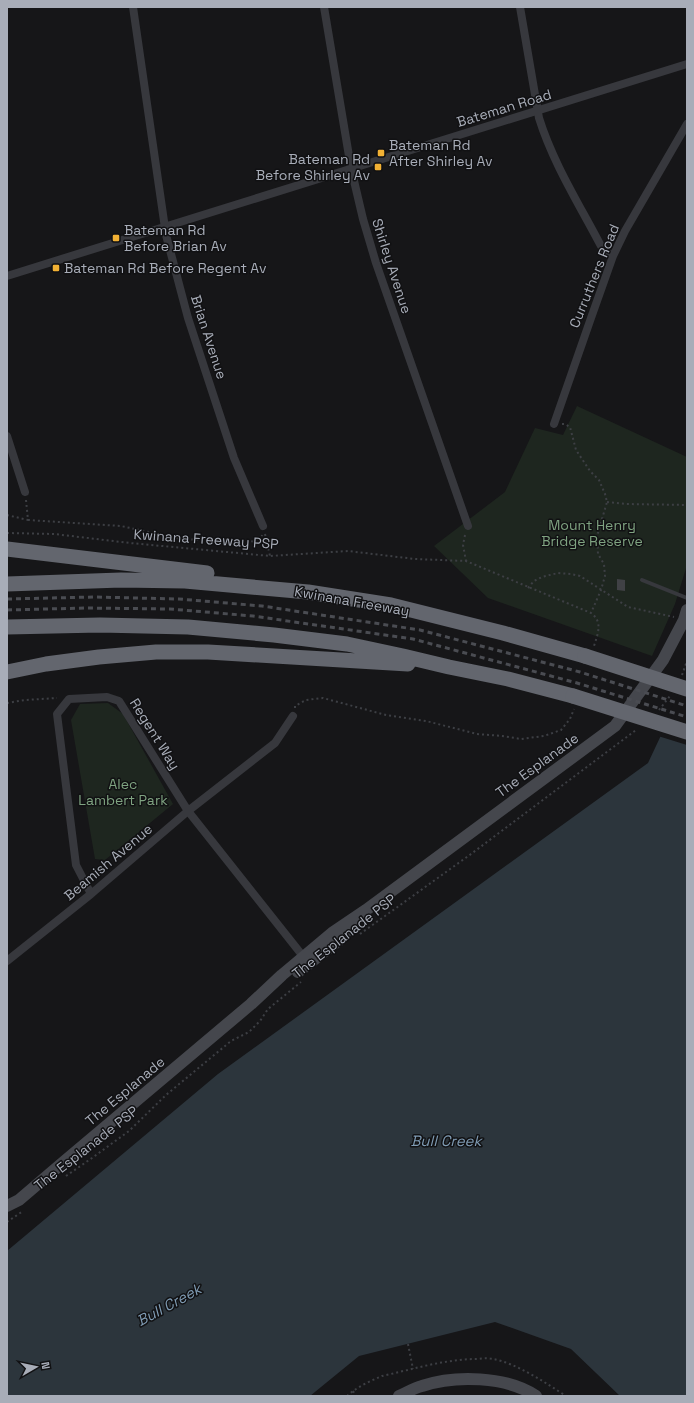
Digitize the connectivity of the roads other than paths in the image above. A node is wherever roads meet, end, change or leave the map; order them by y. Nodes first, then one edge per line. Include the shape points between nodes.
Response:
1 (133, 7) edge
2 (324, 7) edge
3 (520, 7) edge
4 (687, 64) edge
5 (538, 111) junction
6 (687, 124) edge
7 (351, 168) junction
8 (165, 227) junction
9 (613, 256) junction
10 (7, 276) edge
11 (554, 424) road end
12 (7, 436) edge
13 (25, 492) road end
14 (263, 526) road end
15 (468, 526) road end
16 (7, 549) edge
17 (642, 580) dead end
18 (7, 584) edge
19 (687, 598) edge
20 (685, 615) edge
21 (7, 627) edge
22 (584, 653) junction
23 (449, 667) junction
24 (7, 672) edge
25 (684, 683) edge
26 (293, 716) road end
27 (687, 732) edge
28 (188, 811) junction
29 (91, 894) junction
30 (7, 961) edge
31 (306, 961) junction
32 (22, 1204) junction
33 (7, 1206) edge
34 (7, 1214) edge
35 (399, 1396) edge
36 (536, 1396) edge

1 - 8 street, Brian Avenue
2 - 7 street, Shirley Avenue
3 - 5 street
4 - 5 street, Bateman Road
5 - 7 street, Bateman Road
5 - 9 street via 544,133 561,170 601,246
6 - 9 street, Curruthers Road
7 - 8 street, Bateman Road
7 - 15 street, Shirley Avenue via 376,263
8 - 10 street, Bateman Road
8 - 14 street, Brian Avenue via 188,318 234,458
9 - 11 street, Curruthers Road
12 - 13 street
16 - 22 highway via 354,590 436,607
17 - 19 lane
18 - 22 highway, Kwinana Freeway via 121,580 185,581 308,592 392,605
20 - 31 street, The Esplanade via 663,660 615,726 366,910 332,932
21 - 23 highway via 100,625 196,628 274,635 347,644
22 - 25 highway, Kwinana Freeway, bridge
23 - 24 highway via 216,652 156,652 46,664
23 - 27 highway, bridge via 508,679 574,701
26 - 28 street, Beamish Avenue via 275,742
28 - 29 street, Beamish Avenue
28 - 29 street, Regent Way via 119,701 107,696 69,699 57,714 76,865
28 - 31 street, Regent Way
29 - 30 street, Beamish Avenue
31 - 32 street, The Esplanade via 282,975
32 - 33 street, The Esplanade
32 - 34 street, The Esplanade
35 - 36 street via 421,1386 465,1379 491,1380

